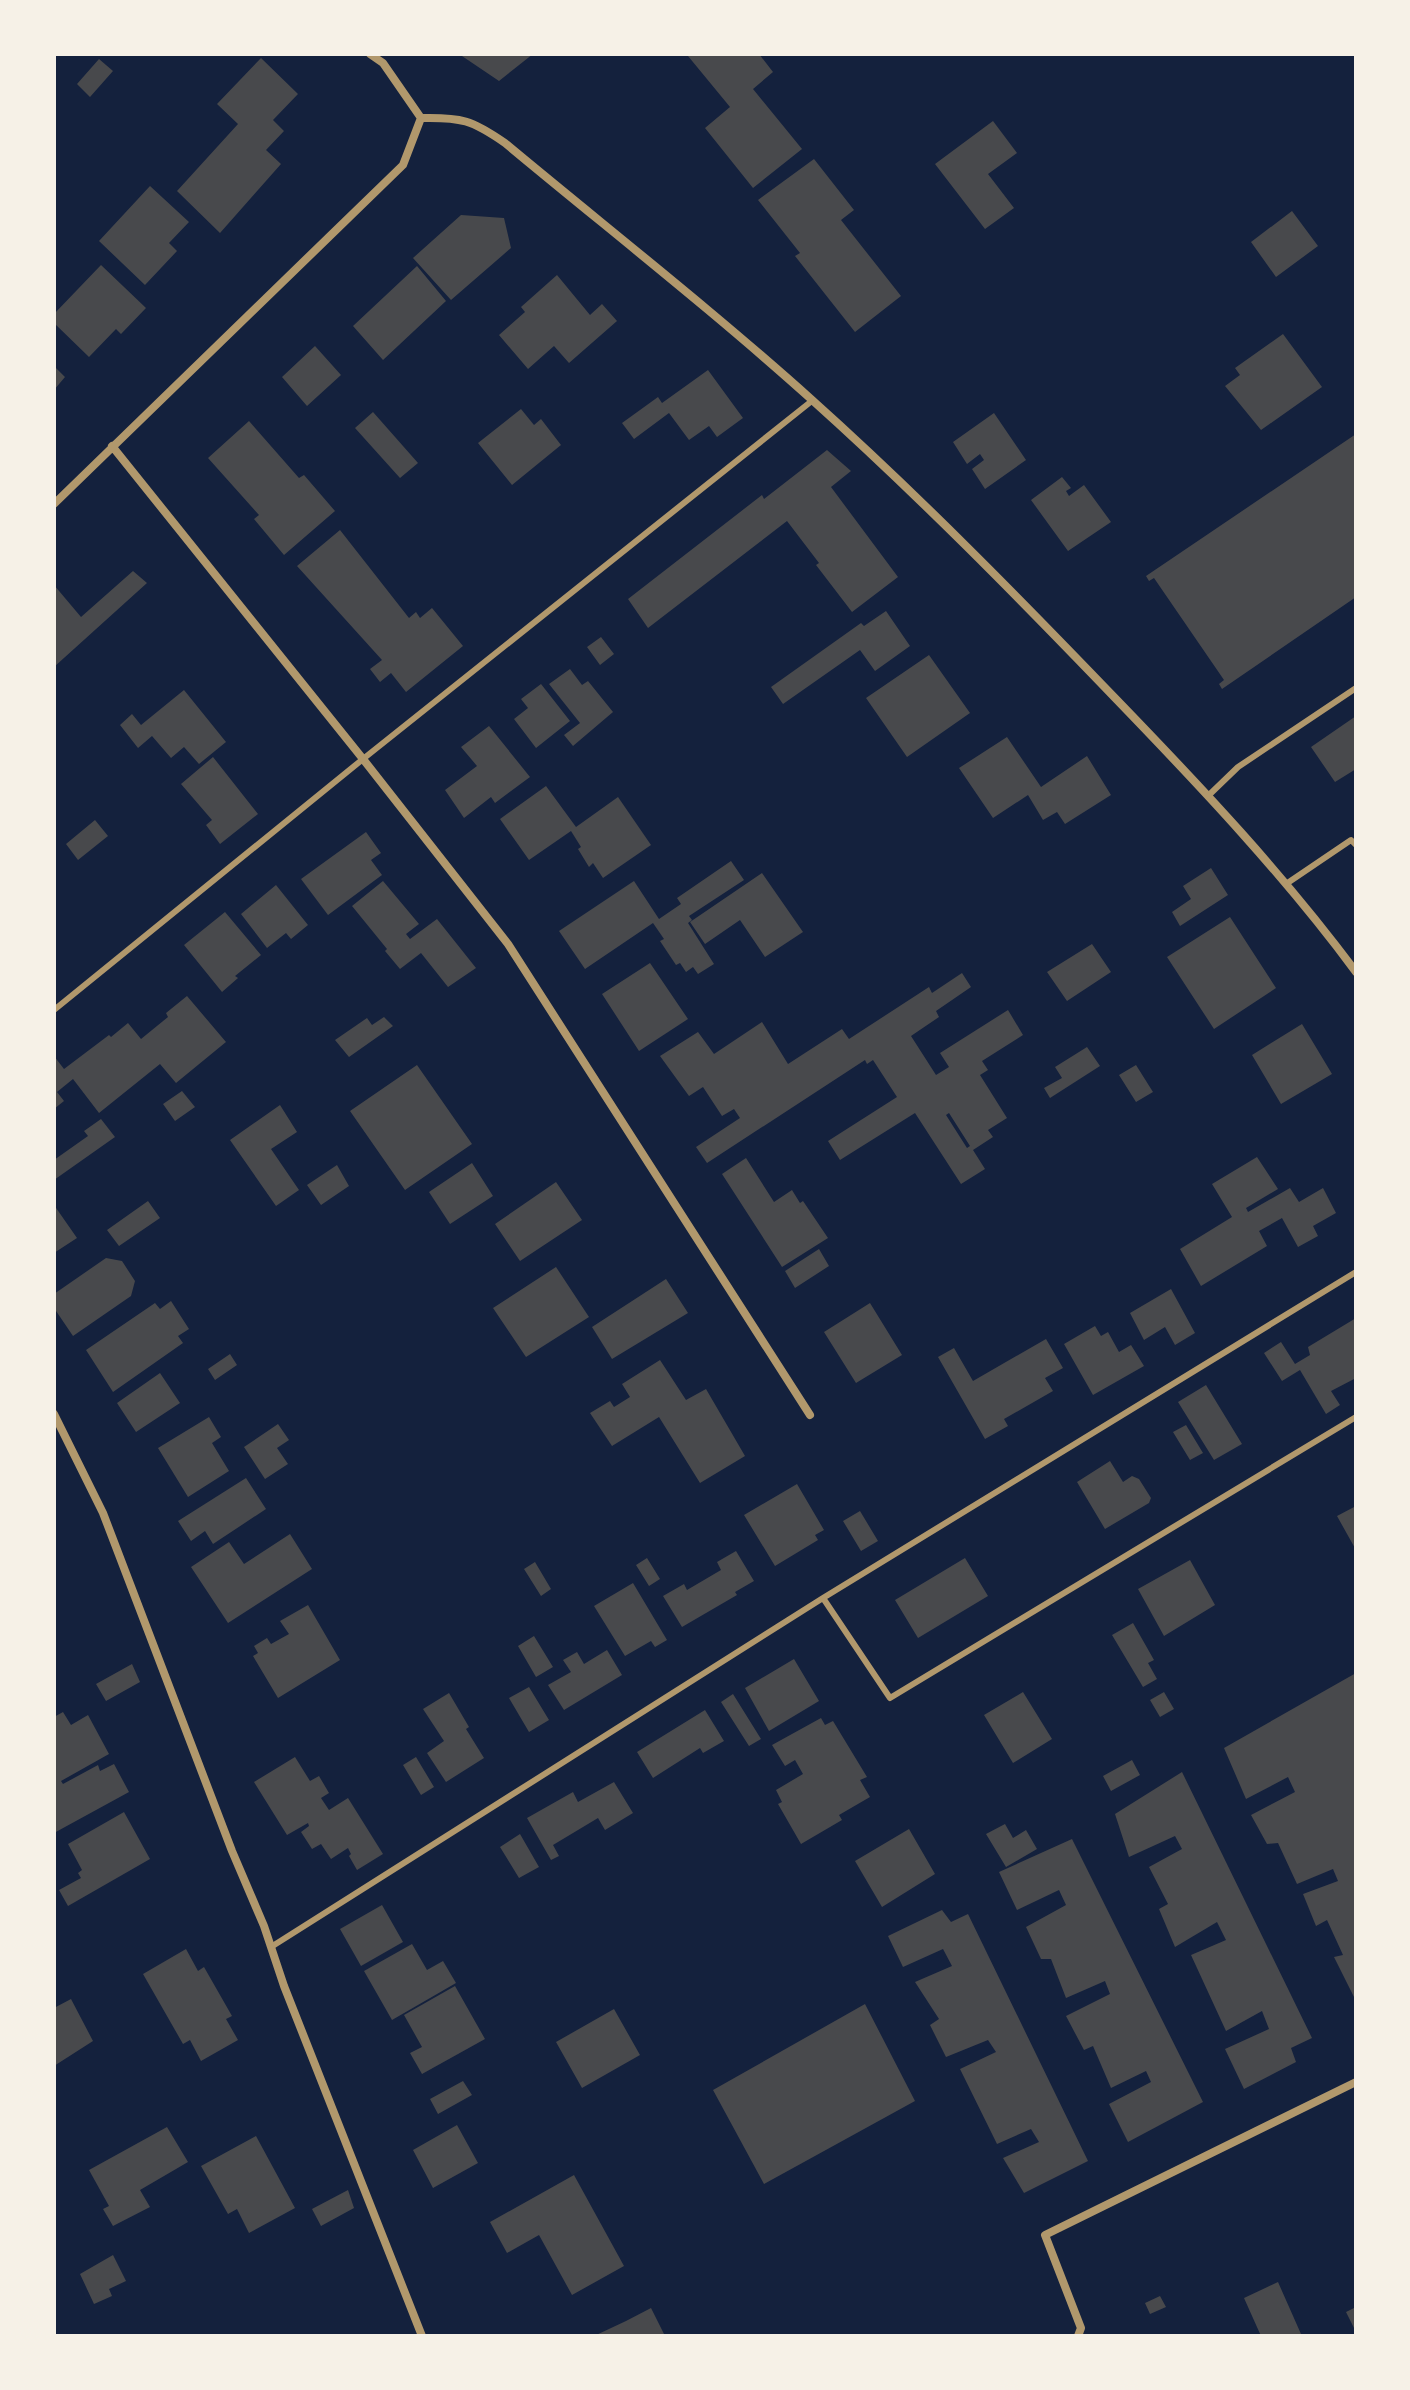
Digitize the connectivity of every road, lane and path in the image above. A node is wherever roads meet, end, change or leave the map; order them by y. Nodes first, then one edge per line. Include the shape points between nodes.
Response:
1 (370, 54) edge
2 (421, 118) junction
3 (813, 400) junction
4 (112, 446) junction
5 (54, 504) edge
6 (1356, 688) edge
7 (363, 759) junction
8 (1209, 795) junction
9 (1356, 845) edge
10 (1286, 884) junction
11 (1356, 972) edge
12 (54, 1010) edge
13 (1356, 1272) edge
14 (54, 1414) edge
15 (810, 1415) dead end
16 (1356, 1417) edge
17 (823, 1598) junction
18 (271, 1947) junction
19 (1356, 2082) edge
20 (422, 2336) edge
21 (1078, 2336) edge

1 - 2 street via 383,63
2 - 3 street via 478,124 505,143
2 - 4 street via 403,165
3 - 7 lane
3 - 8 street via 1017,595
4 - 5 street
4 - 7 street
6 - 8 lane via 1238,767
7 - 12 lane
7 - 15 street via 508,944
8 - 10 street
9 - 10 lane via 1351,840
10 - 11 street
13 - 17 lane
14 - 18 street via 103,1513
16 - 17 lane via 890,1698
17 - 18 lane
18 - 20 street
19 - 21 street via 1045,2235 1081,2328

